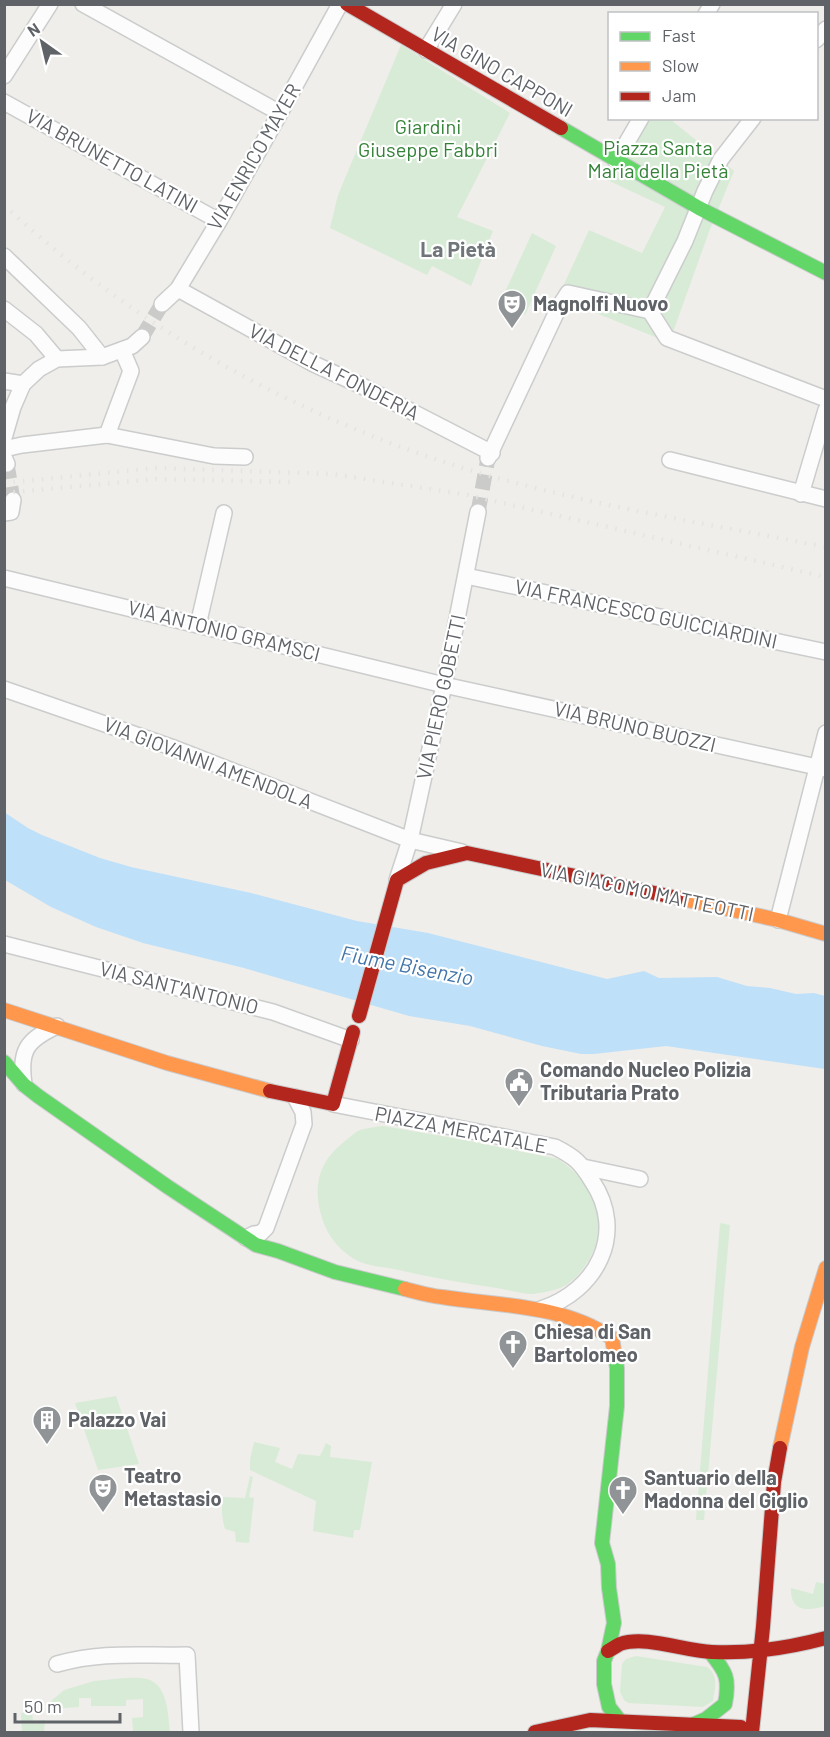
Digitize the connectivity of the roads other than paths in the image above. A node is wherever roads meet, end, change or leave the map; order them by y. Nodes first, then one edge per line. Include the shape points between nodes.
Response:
1 (50, 4) edge
2 (83, 4) edge
3 (340, 4) edge
4 (348, 4) edge
5 (454, 4) edge
6 (426, 50) junction
7 (4, 76) edge
8 (4, 102) edge
9 (280, 113) junction
10 (640, 120) edge
11 (751, 120) edge
12 (616, 161) junction
13 (699, 208) junction
14 (219, 221) junction
15 (4, 256) edge
16 (825, 273) edge
17 (178, 289) junction
18 (162, 304) tunnel mouth
19 (4, 309) edge
20 (650, 311) junction
21 (141, 337) tunnel mouth
22 (122, 350) junction
23 (102, 357) junction
24 (57, 359) junction
25 (4, 381) edge
26 (23, 384) junction
27 (825, 399) edge
28 (825, 410) edge
29 (107, 435) junction
30 (4, 438) edge
31 (5, 457) edge
32 (245, 457) dead end
33 (670, 460) dead end
34 (801, 494) junction
35 (825, 499) edge
36 (478, 512) tunnel mouth
37 (224, 513) dead end
38 (466, 576) junction
39 (4, 578) edge
40 (198, 625) junction
41 (825, 652) edge
42 (444, 685) junction
43 (4, 689) edge
44 (825, 733) edge
45 (821, 768) edge
46 (410, 840) junction
47 (467, 853) junction
48 (397, 880) junction
49 (778, 920) junction
50 (825, 934) edge
51 (4, 944) edge
52 (4, 1010) edge
53 (359, 1016) dead end
54 (57, 1026) junction
55 (352, 1036) joint
56 (4, 1062) edge
57 (24, 1085) junction
58 (295, 1097) junction
59 (333, 1104) junction
60 (583, 1167) junction
61 (640, 1179) dead end
62 (246, 1238) junction
63 (825, 1268) edge
64 (540, 1309) junction
65 (825, 1638) edge
66 (608, 1651) junction
67 (710, 1652) junction
68 (760, 1652) junction
69 (57, 1664) dead end
70 (736, 1679) junction
71 (620, 1721) junction
72 (691, 1726) junction
73 (578, 1727) edge
74 (191, 1732) edge
75 (535, 1732) edge
76 (745, 1732) edge
77 (752, 1732) edge

1 - 7 street
2 - 9 street
3 - 9 street, VIA ENRICO MAYER
4 - 6 street, VIA GINO CAPPONI
5 - 6 street
6 - 12 street, VIA GINO CAPPONI
8 - 14 street, VIA BRUNETTO LATINI
9 - 14 street, VIA ENRICO MAYER
10 - 12 street
11 - 13 street via 720,159
12 - 13 street, VIA GINO CAPPONI
13 - 16 street, VIA GINO CAPPONI
13 - 20 street
14 - 17 street, VIA ENRICO MAYER
15 - 23 street via 79,328
17 - 18 street, VIA ENRICO MAYER
17 - 20 street, VIA DELLA FONDERIA via 490,456 568,293
19 - 24 street via 36,334
20 - 27 street via 667,338
21 - 22 street
22 - 23 street
22 - 29 street via 131,371
23 - 24 street
24 - 26 street
25 - 26 street
26 - 30 street
28 - 34 street
29 - 31 street via 22,445
29 - 32 street via 214,456
33 - 34 street
34 - 35 street
36 - 38 street, VIA PIERO GOBETTI
37 - 40 street
38 - 41 street, VIA FRANCESCO GUICCIARDINI
38 - 42 street, VIA PIERO GOBETTI
39 - 40 street, VIA ANTONIO GRAMSCI
40 - 42 street, VIA ANTONIO GRAMSCI
42 - 45 street, VIA BRUNO BUOZZI
42 - 46 street, VIA PIERO GOBETTI
43 - 46 street, VIA GIOVANNI AMENDOLA via 171,747
44 - 45 street
45 - 49 street
46 - 47 street, VIA GIACOMO MATTEOTTI
46 - 48 street, VIA PIERO GOBETTI
47 - 48 street, VIA GIACOMO MATTEOTTI via 426,863
47 - 49 street, VIA GIACOMO MATTEOTTI
48 - 53 street
49 - 50 street, VIA GIACOMO MATTEOTTI
51 - 55 street, VIA SANT'ANTONIO via 273,1012
52 - 54 street, PIAZZA MERCATALE
54 - 57 street via 42,1033 24,1053
54 - 58 street, PIAZZA MERCATALE
55 - 59 street
56 - 57 street, PIAZZA MERCATALE
57 - 62 street, PIAZZA MERCATALE
58 - 59 street, PIAZZA MERCATALE
58 - 62 street via 304,1124 266,1228
59 - 60 street, PIAZZA MERCATALE via 555,1147 572,1155
60 - 61 street
60 - 64 street, PIAZZA MERCATALE via 600,1192 608,1223 601,1259 569,1297
62 - 64 street, PIAZZA MERCATALE via 335,1272 439,1303
63 - 68 street via 800,1356 777,1461
64 - 66 street, PIAZZA MERCATALE via 599,1329 612,1338 617,1406 602,1543 614,1623
65 - 68 street
66 - 67 street via 639,1641
66 - 71 street via 604,1684 609,1707
67 - 68 street
67 - 70 street
68 - 70 street
68 - 77 street
69 - 74 street via 117,1654 186,1655
70 - 72 street via 725,1704
71 - 72 street
71 - 73 street
72 - 76 street via 741,1727
73 - 75 street

